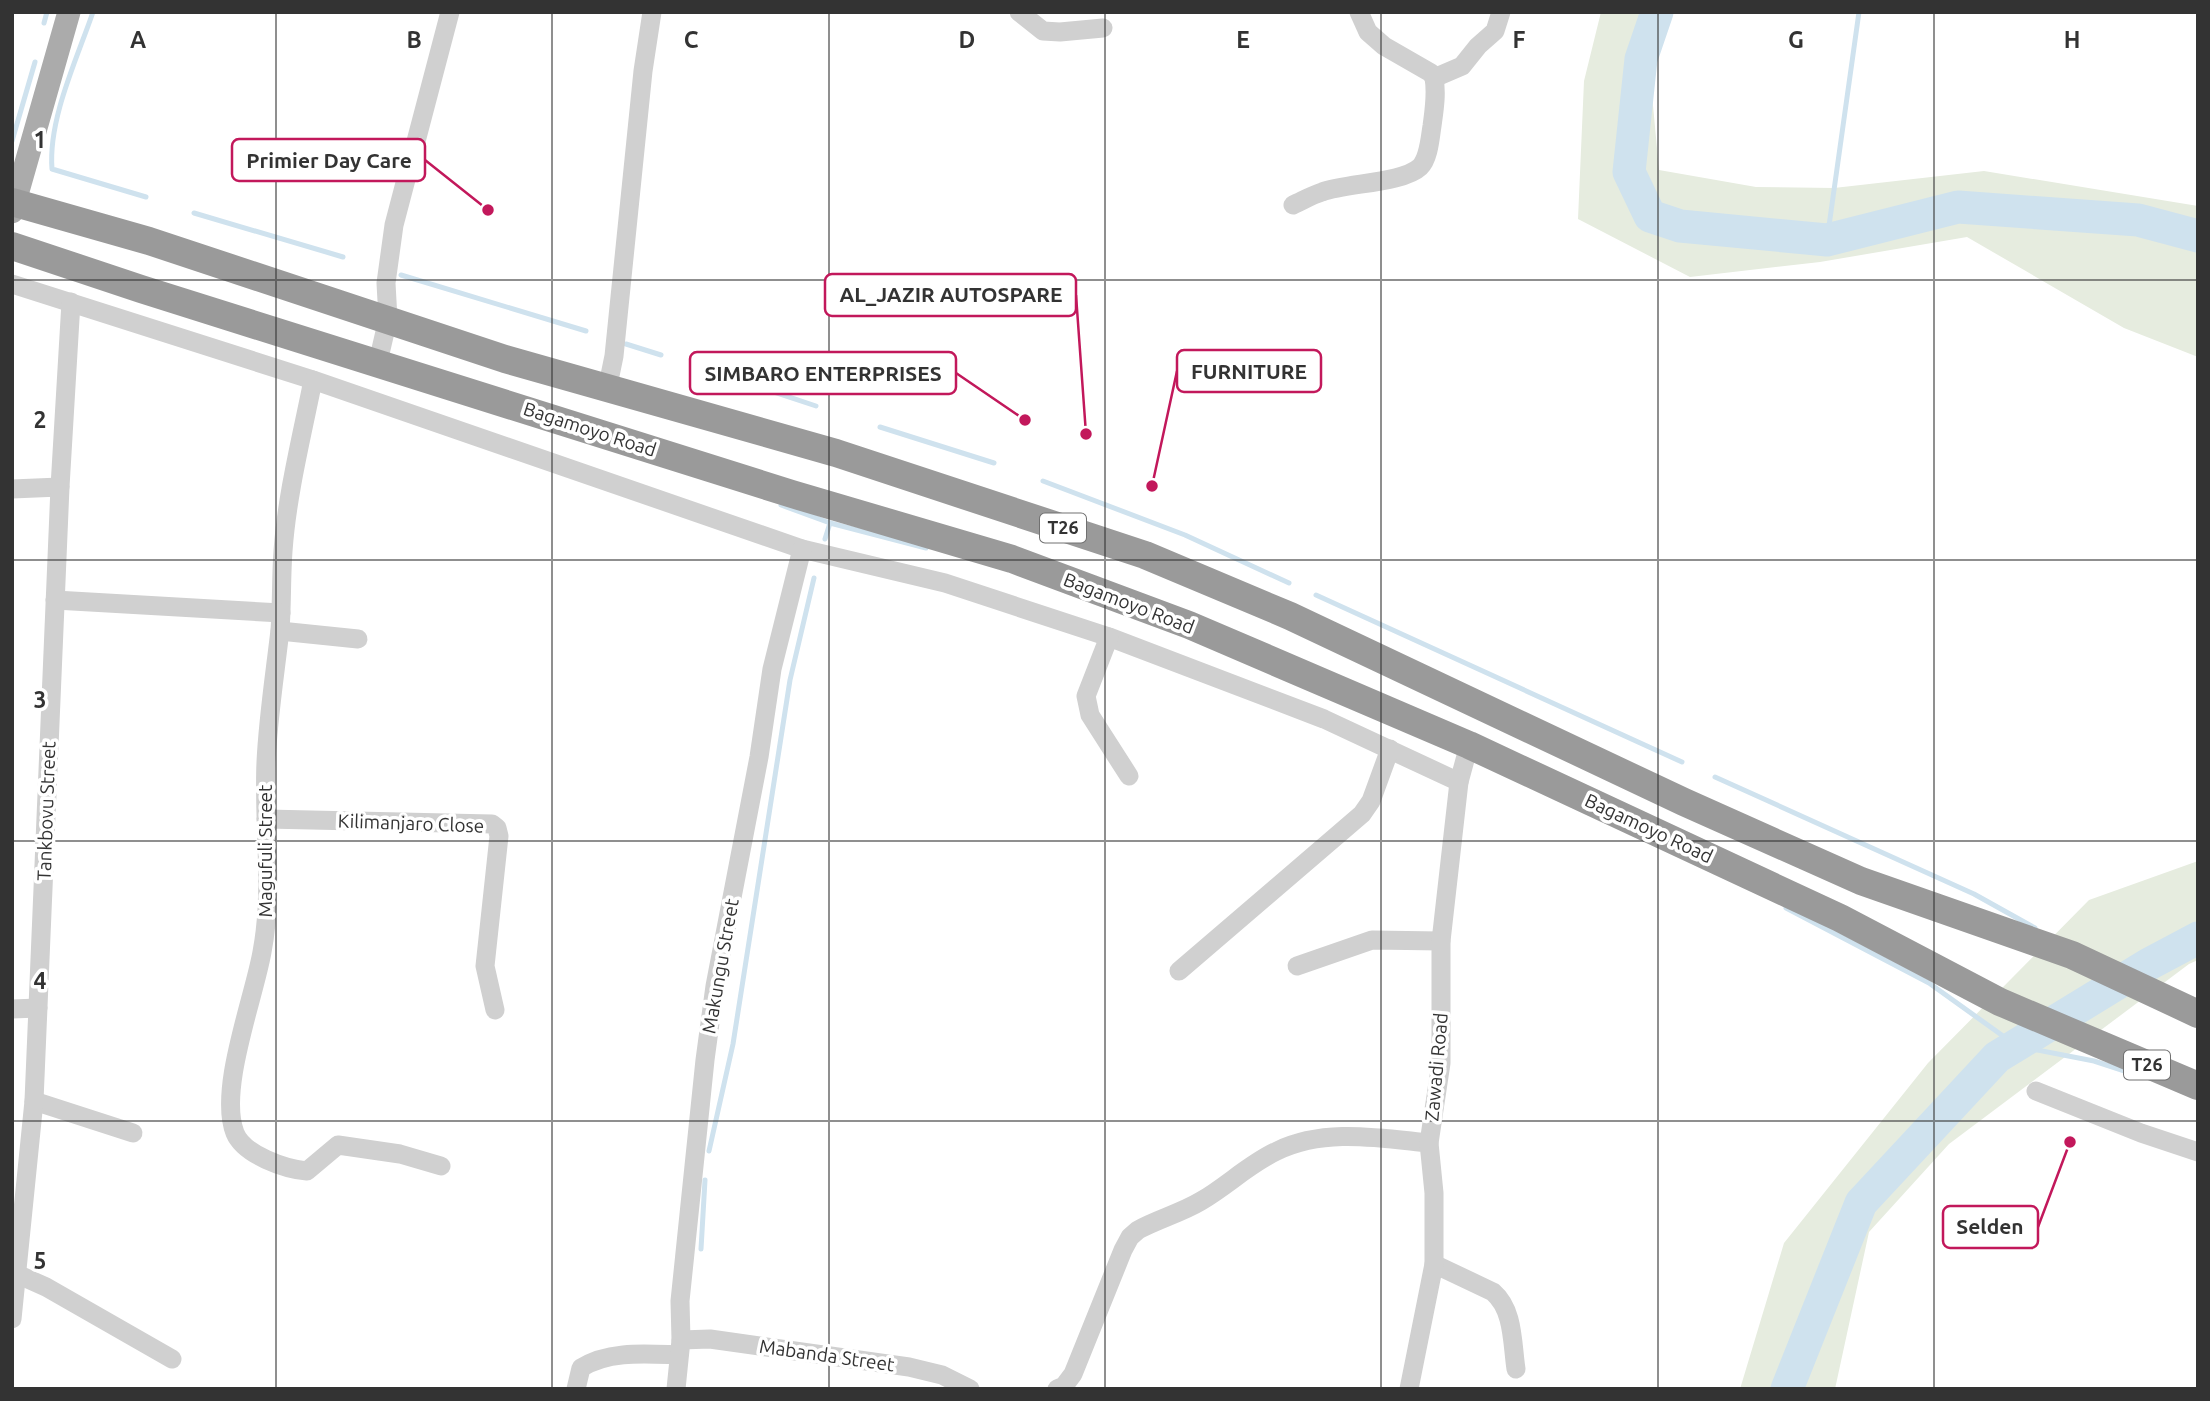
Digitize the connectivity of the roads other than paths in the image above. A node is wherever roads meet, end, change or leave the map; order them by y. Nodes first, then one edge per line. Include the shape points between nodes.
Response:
1 (69, 12) edge
2 (450, 12) edge
3 (652, 12) edge
4 (1019, 12) edge
5 (1359, 12) edge
6 (1501, 12) edge
7 (1103, 28) dead end
8 (1434, 78) junction
9 (13, 205) edge
10 (1293, 205) dead end
11 (12, 246) edge
12 (12, 284) edge
13 (141, 289) junction
14 (71, 302) junction
15 (388, 319) junction
16 (133, 322) junction
17 (378, 362) junction
18 (313, 380) junction
19 (607, 390) junction
20 (60, 487) junction
21 (12, 489) edge
22 (802, 549) junction
23 (55, 600) junction
24 (280, 622) junction
25 (1109, 637) junction
26 (358, 639) dead end
27 (1469, 745) junction
28 (1390, 749) junction
29 (1129, 776) dead end
30 (1459, 782) junction
31 (265, 819) junction
32 (1441, 941) junction
33 (1297, 966) dead end
34 (1179, 971) dead end
35 (38, 1008) junction
36 (12, 1010) edge
37 (495, 1010) dead end
38 (2198, 1014) edge
39 (2198, 1086) edge
40 (2036, 1091) dead end
41 (34, 1101) junction
42 (133, 1133) dead end
43 (1429, 1143) junction
44 (2198, 1152) edge
45 (441, 1166) dead end
46 (1434, 1264) junction
47 (17, 1274) junction
48 (12, 1319) edge
49 (680, 1347) junction
50 (172, 1359) dead end
51 (1516, 1369) dead end
52 (576, 1389) edge
53 (676, 1389) edge
54 (970, 1389) edge
55 (1057, 1389) edge
56 (1409, 1389) edge

1 - 9 main road
2 - 15 street via 394,225 386,283
3 - 19 street
4 - 7 street via 1043,31
5 - 8 street via 1368,32
6 - 8 street via 1495,31 1462,66
8 - 10 street via 1433,116 1422,165 1393,179 1321,192
9 - 15 highway, Bagamoyo Road / T26 via 149,241
11 - 13 highway, Bagamoyo Road / T26
12 - 14 street
13 - 16 street
13 - 17 highway, Bagamoyo Road / T26
14 - 16 street
14 - 20 street, Tankbovu Street
15 - 17 street
15 - 19 highway, Bagamoyo Road / T26
16 - 18 street
17 - 27 highway, Bagamoyo Road / T26 via 1189,625
18 - 22 street
18 - 24 street, Magufuli Street via 283,550
19 - 38 highway, Bagamoyo Road / T26 via 836,453 1145,555 1290,616 1861,881 2072,955
20 - 21 street
20 - 23 street, Tankbovu Street
22 - 25 street via 944,583
22 - 49 street, Makungu Street via 772,669 715,986 680,1301
23 - 24 street
23 - 35 street, Tankbovu Street
24 - 26 street
24 - 31 street, Magufuli Street via 267,743
25 - 28 street
25 - 29 street via 1086,696 1090,715
27 - 30 street, Zawadi Road
27 - 39 highway, Bagamoyo Road / T26 via 1840,918 2000,1002
28 - 30 street
28 - 34 street via 1363,814
30 - 32 street, Zawadi Road
31 - 37 street, Kilimanjaro Close via 492,824 497,828 485,966
31 - 45 street, Magufuli Street via 269,851 263,947 235,1071 231,1115 235,1133 256,1153 295,1170 307,1171 338,1146 400,1154
32 - 33 street via 1373,940
32 - 43 street, Zawadi Road via 1441,1063
35 - 36 street
35 - 41 street, Tankbovu Street
40 - 44 street
41 - 42 street
41 - 47 street, Tankbovu Street
43 - 46 street, Zawadi Road
43 - 55 street via 1339,1137 1294,1144 1256,1163 1201,1201 1138,1230 1123,1250 1073,1374
46 - 51 street via 1500,1298 1507,1309
46 - 56 street, Zawadi Road
47 - 48 street, Tankbovu Street
47 - 50 street
49 - 52 street, Mabanda Street via 590,1362 581,1368
49 - 53 street, Makungu Street
49 - 54 street, Mabanda Street via 710,1339 909,1367 942,1375

